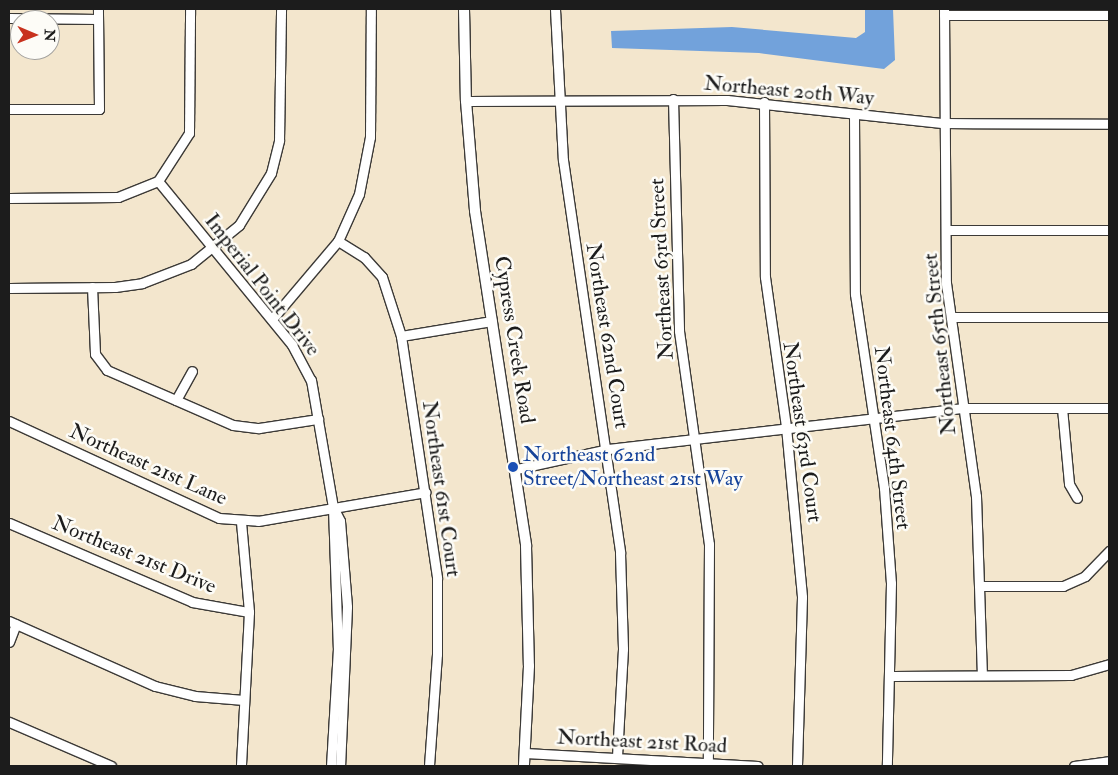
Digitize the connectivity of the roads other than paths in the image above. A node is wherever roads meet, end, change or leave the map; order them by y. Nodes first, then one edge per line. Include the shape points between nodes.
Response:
1 (98, 9) edge
2 (190, 9) edge
3 (281, 9) edge
4 (371, 9) edge
5 (464, 9) edge
6 (556, 9) edge
7 (944, 12) edge
8 (1109, 15) edge
9 (9, 18) edge
10 (98, 19) junction
11 (673, 99) junction
12 (558, 101) junction
13 (466, 102) junction
14 (764, 102) junction
15 (9, 109) edge
16 (854, 114) junction
17 (944, 123) junction
18 (1109, 124) edge
19 (158, 181) junction
20 (9, 198) edge
21 (946, 230) junction
22 (1109, 230) edge
23 (338, 241) junction
24 (214, 250) junction
25 (92, 287) junction
26 (9, 288) edge
27 (951, 317) junction
28 (1109, 317) edge
29 (272, 319) junction
30 (492, 321) junction
31 (401, 336) junction
32 (192, 371) dead end
33 (176, 400) junction
34 (964, 408) junction
35 (1062, 408) junction
36 (1109, 408) edge
37 (873, 417) junction
38 (318, 418) junction
39 (9, 421) edge
40 (786, 427) junction
41 (695, 438) junction
42 (608, 449) junction
43 (517, 469) junction
44 (426, 492) junction
45 (1077, 498) dead end
46 (333, 508) junction
47 (241, 522) junction
48 (9, 523) edge
49 (1109, 551) edge
50 (982, 586) junction
51 (249, 612) junction
52 (12, 623) edge
53 (9, 642) edge
54 (1109, 664) edge
55 (342, 665) junction
56 (982, 674) junction
57 (892, 676) junction
58 (244, 700) junction
59 (9, 722) edge
60 (525, 753) junction
61 (617, 758) junction
62 (1109, 761) edge
63 (95, 763) edge
64 (708, 764) junction
65 (111, 766) edge
66 (241, 766) edge
67 (331, 766) edge
68 (340, 766) edge
69 (429, 766) edge
70 (524, 766) edge
71 (758, 766) edge
72 (798, 766) edge
73 (887, 766) edge
74 (1074, 766) edge

1 - 10 street
2 - 19 street via 189,132
3 - 24 street via 282,103 270,173 257,201
4 - 23 street via 369,146 359,194
5 - 13 street, Cypress Creek Road
6 - 12 street, Northeast 62nd Court
7 - 8 street
7 - 17 street, Northeast 65th Street
9 - 10 street
10 - 15 street via 99,109
11 - 12 street, Northeast 20th Way
11 - 14 street, Northeast 20th Way
11 - 41 street, Northeast 63rd Street via 679,331
12 - 13 street, Northeast 20th Way
12 - 42 street, Northeast 62nd Court via 570,219
13 - 30 street, Cypress Creek Road via 475,211
14 - 16 street, Northeast 20th Way
14 - 40 street, Northeast 63rd Court via 765,277
16 - 17 street, Northeast 20th Way
16 - 37 street, Northeast 64th Street via 855,294
17 - 18 street, Northeast 20th Way
17 - 21 street, Northeast 65th Street
19 - 20 street via 118,197
19 - 24 street, Imperial Point Drive
21 - 22 street
21 - 27 street, Northeast 65th Street
23 - 29 street
23 - 31 street, Northeast 61st Court via 364,257 382,277
24 - 25 street via 169,275 124,286
24 - 29 street, Imperial Point Drive
25 - 26 street
25 - 33 street via 98,362
27 - 28 street
27 - 34 street, Northeast 65th Street
29 - 38 street, Imperial Point Drive via 304,363
30 - 31 street
30 - 43 street, Cypress Creek Road
31 - 44 street, Northeast 61st Court
32 - 33 street
33 - 38 street via 245,427
34 - 35 street
34 - 37 street
34 - 50 street, Northeast 65th Street
35 - 36 street
35 - 45 street via 1069,484
37 - 40 street
37 - 57 street, Northeast 64th Street via 890,564
38 - 46 street, Imperial Point Drive
39 - 47 street, Northeast 21st Lane via 219,518
40 - 41 street
40 - 72 street, Northeast 63rd Court via 802,597
41 - 42 street
41 - 64 street, Northeast 63rd Street via 710,563
42 - 43 street
42 - 61 street, Northeast 62nd Court via 620,553 622,630
43 - 60 street, Cypress Creek Road via 530,604
44 - 46 street, Northeast 21st Lane
44 - 69 street, Northeast 61st Court via 437,578 438,654
46 - 47 street, Northeast 21st Lane
46 - 55 street, Imperial Point Drive via 340,521 344,565
47 - 51 street
48 - 51 street, Northeast 21st Drive via 192,602
49 - 50 street via 1085,576 1063,586
50 - 56 street, Northeast 65th Street
51 - 58 street
52 - 53 street
52 - 58 street via 155,686 195,696
54 - 56 street via 1071,675
55 - 67 street, Imperial Point Drive
55 - 68 street, Imperial Point Drive
56 - 57 street
57 - 73 street, Northeast 64th Street
58 - 66 street
59 - 63 street
60 - 61 street, Northeast 21st Road
60 - 70 street, Cypress Creek Road
61 - 64 street, Northeast 21st Road
62 - 74 street
63 - 65 street
64 - 71 street, Northeast 21st Road

